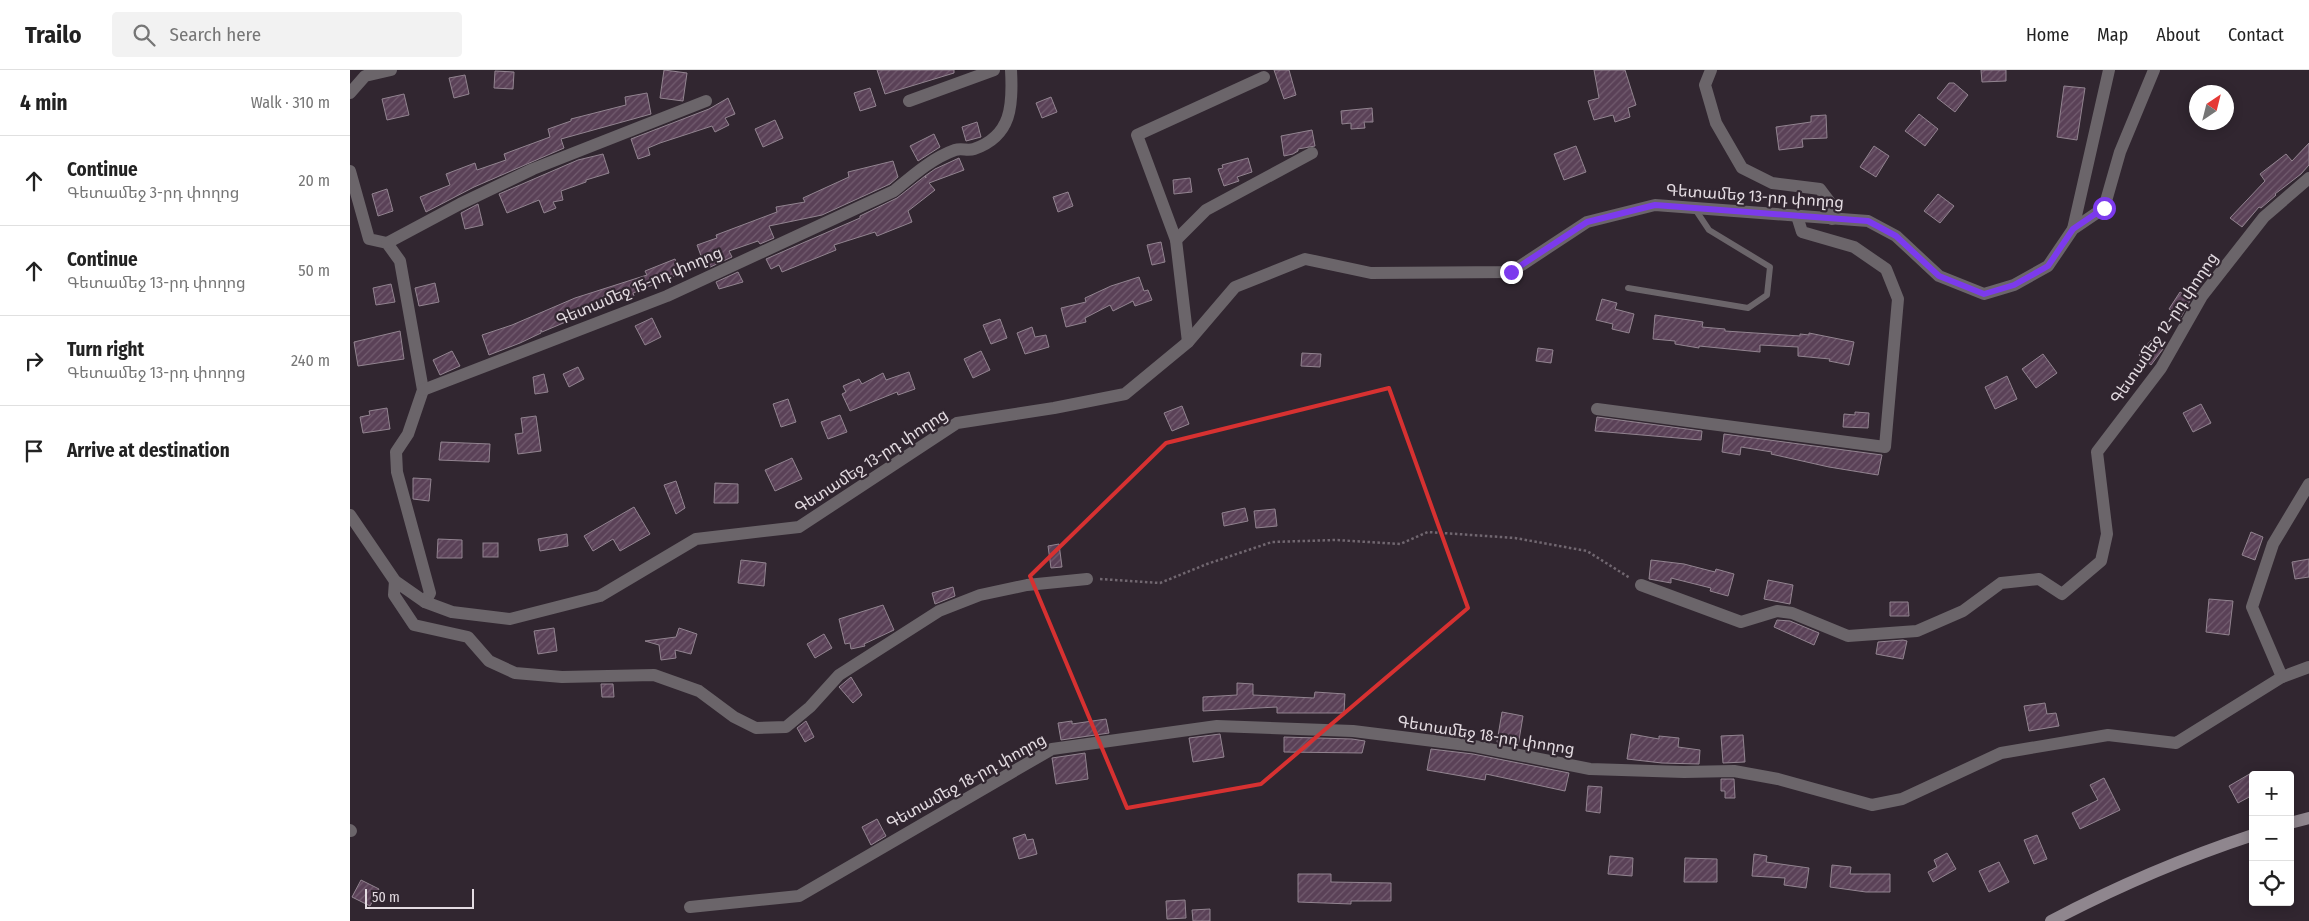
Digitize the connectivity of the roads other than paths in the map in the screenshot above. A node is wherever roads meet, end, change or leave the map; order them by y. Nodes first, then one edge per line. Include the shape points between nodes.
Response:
1 (390, 70) edge
2 (994, 70) edge
3 (1011, 70) edge
4 (1711, 70) edge
5 (2109, 70) edge
6 (2154, 70) edge
7 (1264, 77) dead end
8 (350, 92) edge
9 (706, 101) dead end
10 (910, 101) dead end
11 (1312, 153) dead end
12 (350, 171) edge
13 (2309, 178) edge
14 (1694, 208) junction
15 (1797, 216) junction
16 (1832, 219) junction
17 (2073, 229) junction
18 (1176, 240) junction
19 (387, 243) junction
20 (1628, 288) dead end
21 (1188, 342) junction
22 (423, 390) junction
23 (1597, 409) dead end
24 (2309, 484) edge
25 (350, 515) edge
26 (1087, 579) road end
27 (395, 581) junction
28 (1641, 586) road end
29 (425, 602) junction
30 (2309, 667) edge
31 (2282, 677) junction
32 (2309, 818) edge
33 (2294, 822) edge
34 (2249, 836) edge
35 (690, 907) dead end
36 (2052, 921) edge

1 - 8 street via 365,76
2 - 10 street
3 - 22 street, Գետամեջ 15-րդ փողոց via 1008,119 996,139 972,150 956,150 920,170 894,191 667,296
4 - 16 street via 1705,85 1716,123 1742,168 1772,183 1820,189 1832,205
5 - 17 street
6 - 17 street via 2120,152 2104,208
7 - 18 street via 1137,135
9 - 19 street via 533,169
11 - 18 street via 1206,210
12 - 19 street via 370,239
13 - 28 street, Գետամեջ 12-րդ փողոց via 2264,217 2202,296 2161,368 2097,452 2107,534 2101,561 2062,594 2039,579 2001,583 1963,612 1917,631 1848,636 1792,613 1777,611 1741,622
14 - 15 street, Գետամեջ 13-րդ փողոց
14 - 20 lane via 1709,230 1770,267 1767,295 1748,308
14 - 21 street, Գետամեջ 13-րդ փողոց via 1655,205 1587,222 1511,272 1371,272 1305,259 1234,287
15 - 16 street, Գետամեջ 13-րդ փողոց
15 - 23 street via 1802,232 1854,247 1886,269 1898,299 1885,447
16 - 17 street, Գետամեջ 13-րդ փողոց via 1868,221 1896,236 1939,276 1984,294 2014,285 2048,266
18 - 21 street
19 - 22 street via 400,261
21 - 29 street, Գետամեջ 13-րդ փողոց via 1125,394 957,422 799,527 696,539 600,596 510,619 452,612
22 - 29 street via 408,434 396,452 397,472 430,593
24 - 31 street via 2273,544 2252,607
25 - 27 street, Գետամեջ 13-րդ փողոց
26 - 27 street via 1027,585 980,595 939,611 839,675 810,707 786,727 756,728 734,717 699,691 654,675 515,673 489,661 468,637 414,625 394,595
27 - 29 street, Գետամեջ 13-րդ փողոց
30 - 31 street, Գետամեջ 18-րդ փողոց
31 - 35 street, Գետամեջ 18-րդ փողոց via 2176,743 2108,735 2001,753 1902,799 1872,805 1778,779 1734,771 1590,769 1474,746 1353,731 1216,726 1052,749 798,896
32 - 33 street
34 - 36 street via 2111,890

